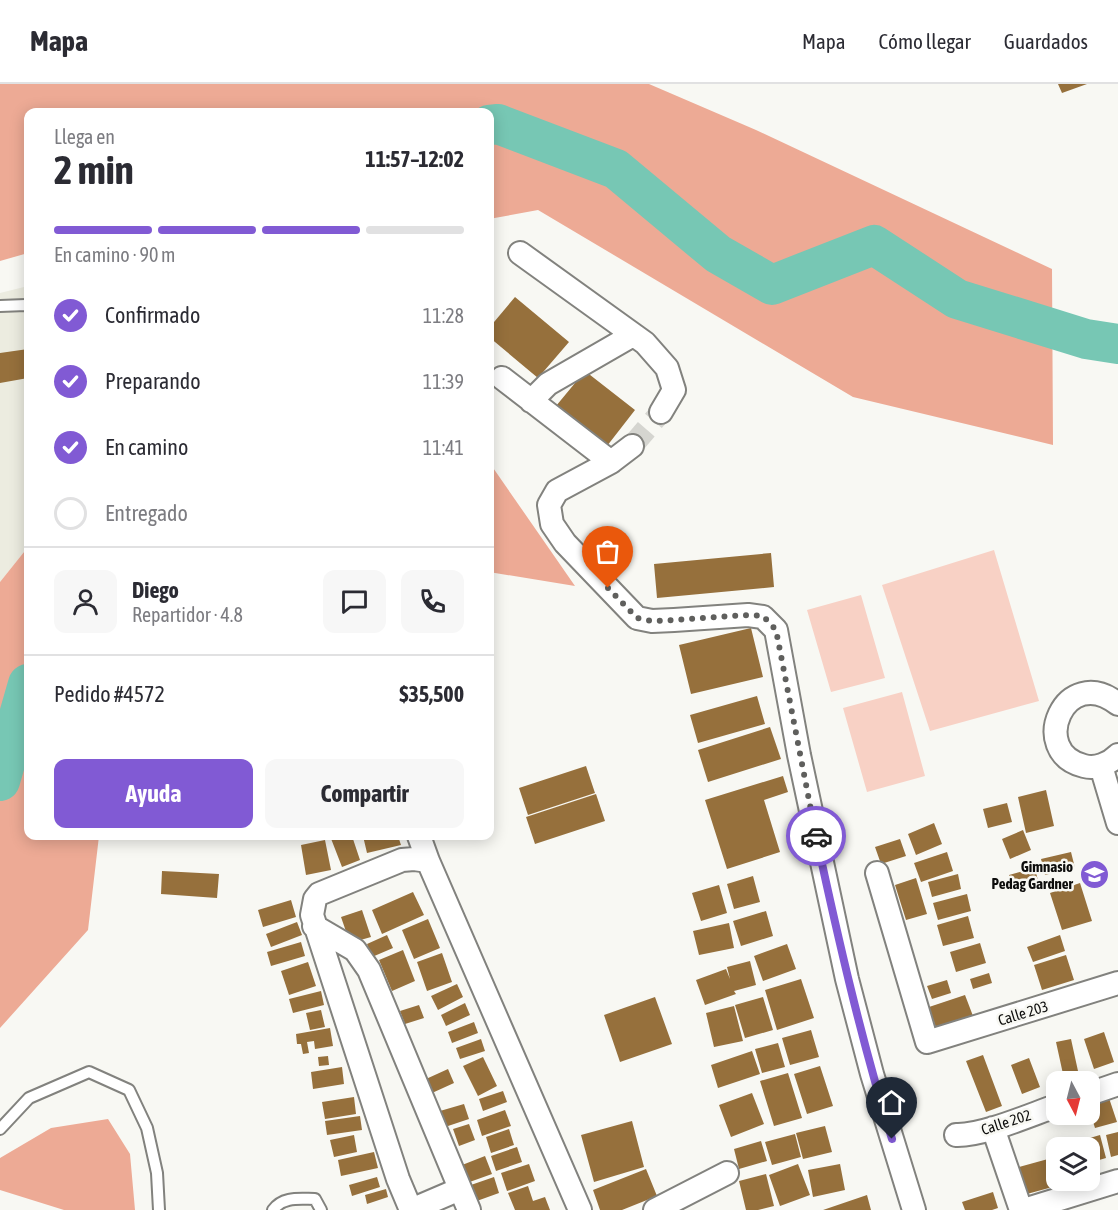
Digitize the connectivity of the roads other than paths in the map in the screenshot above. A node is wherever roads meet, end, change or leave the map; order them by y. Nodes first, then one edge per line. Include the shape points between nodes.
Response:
1 (520, 253) dead end
2 (24, 305) edge
3 (0, 306) edge
4 (633, 335) junction
5 (502, 378) dead end
6 (531, 401) junction
7 (662, 412) tunnel mouth
8 (632, 446) tunnel mouth
9 (611, 462) junction
10 (1118, 704) edge
11 (1109, 761) edge
12 (1118, 823) edge
13 (420, 840) edge
14 (428, 861) junction
15 (877, 873) dead end
16 (314, 926) junction
17 (1118, 983) edge
18 (1118, 1084) edge
19 (1100, 1090) edge
20 (1046, 1109) edge
21 (993, 1128) junction
22 (0, 1129) edge
23 (956, 1135) dead end
24 (727, 1173) dead end
25 (1118, 1181) edge
26 (460, 1189) junction
27 (159, 1210) edge
28 (273, 1210) edge
29 (321, 1210) edge
30 (411, 1210) edge
31 (469, 1210) edge
32 (580, 1210) edge
33 (655, 1210) edge
34 (914, 1210) edge
35 (1023, 1210) edge

1 - 4 street
2 - 3 lane
4 - 6 street via 548,384
4 - 7 street via 645,342 667,368 674,390
5 - 6 street
6 - 9 street
8 - 9 street
9 - 34 street via 556,490 549,505 552,524 564,543 637,618 652,621 763,616 776,630 847,979
10 - 11 street via 1098,693 1074,697 1058,714 1055,726 1060,748 1067,758 1089,767
11 - 12 street
13 - 14 street
14 - 16 street via 402,860 319,894 312,915
14 - 32 street
15 - 17 street, Calle 203 via 927,1042
16 - 26 street via 355,950 369,970
16 - 30 street
18 - 19 street
20 - 21 street, Calle 202
21 - 23 street, Calle 202
21 - 35 street
22 - 27 lane via 29,1098 89,1072 129,1090 147,1128 157,1173
24 - 33 street
25 - 35 street
26 - 30 street
26 - 31 street
28 - 29 lane via 293,1198 315,1199

